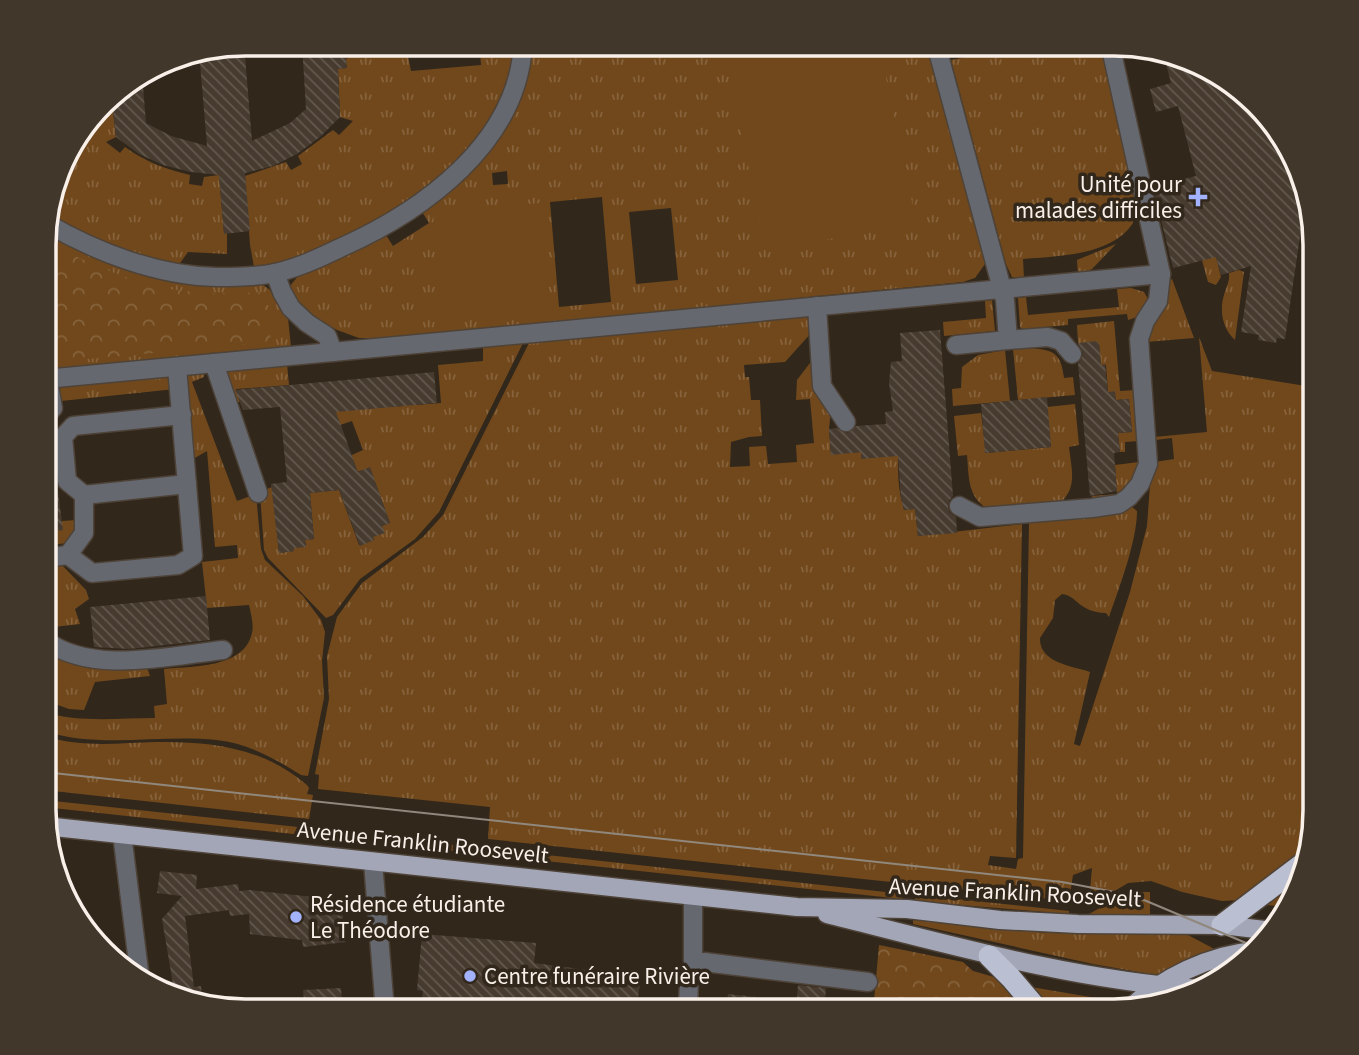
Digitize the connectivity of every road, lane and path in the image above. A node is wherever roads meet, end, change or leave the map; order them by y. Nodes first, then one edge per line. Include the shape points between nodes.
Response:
1 (521, 56) edge
2 (939, 56) edge
3 (1113, 56) edge
4 (57, 228) edge
5 (275, 274) junction
6 (1161, 274) junction
7 (1002, 289) junction
8 (817, 306) junction
9 (1008, 340) junction
10 (956, 345) dead end
11 (333, 352) junction
12 (1072, 354) dead end
13 (214, 363) junction
14 (177, 367) junction
15 (56, 378) edge
16 (182, 415) junction
17 (846, 422) dead end
18 (187, 484) junction
19 (258, 493) dead end
20 (84, 495) junction
21 (959, 506) dead end
22 (68, 555) junction
23 (56, 557) edge
24 (56, 648) edge
25 (223, 650) dead end
26 (57, 827) edge
27 (122, 834) junction
28 (373, 862) junction
29 (1293, 871) edge
30 (693, 896) junction
31 (797, 907) junction
32 (1222, 925) junction
33 (1260, 929) edge
34 (1234, 955) edge
35 (989, 956) junction
36 (138, 966) edge
37 (693, 969) junction
38 (868, 982) dead end
39 (1156, 986) junction
40 (1179, 988) edge
41 (1144, 996) edge
42 (384, 999) edge
43 (688, 999) edge
44 (1029, 999) edge

1 - 5 street via 520,73 502,116 480,148 450,178 385,225
2 - 7 street
3 - 6 street
4 - 5 street via 160,270 218,277
5 - 11 street via 292,308 327,336
6 - 7 street
6 - 21 street via 1158,302 1139,339 1148,464 1135,491 1119,504 1092,508 979,517
7 - 8 street
7 - 9 street
8 - 11 street
8 - 17 street via 822,386
9 - 10 street
9 - 12 street via 1048,337 1061,341
11 - 13 street
13 - 14 street
13 - 19 street
14 - 15 street
14 - 16 street
16 - 18 street
16 - 20 street via 73,426 63,437 67,481
18 - 20 street
18 - 22 street via 193,556 178,565 92,573
20 - 22 street via 84,533
22 - 23 street
24 - 25 street via 114,661
26 - 27 main road, Avenue Franklin Roosevelt
27 - 28 main road, Avenue Franklin Roosevelt
27 - 36 street
28 - 30 main road, Avenue Franklin Roosevelt
28 - 42 street
29 - 32 highway
30 - 31 main road, Avenue Franklin Roosevelt
30 - 37 street
31 - 32 main road, Avenue Franklin Roosevelt via 907,909 1078,924
31 - 35 main road, Avenue Franklin Roosevelt
32 - 33 main road, Avenue Franklin Roosevelt
34 - 39 main road
35 - 39 main road, Avenue Franklin Roosevelt
35 - 44 highway
37 - 38 street via 705,962
37 - 43 street
39 - 40 main road, Avenue Franklin Roosevelt
39 - 41 main road

